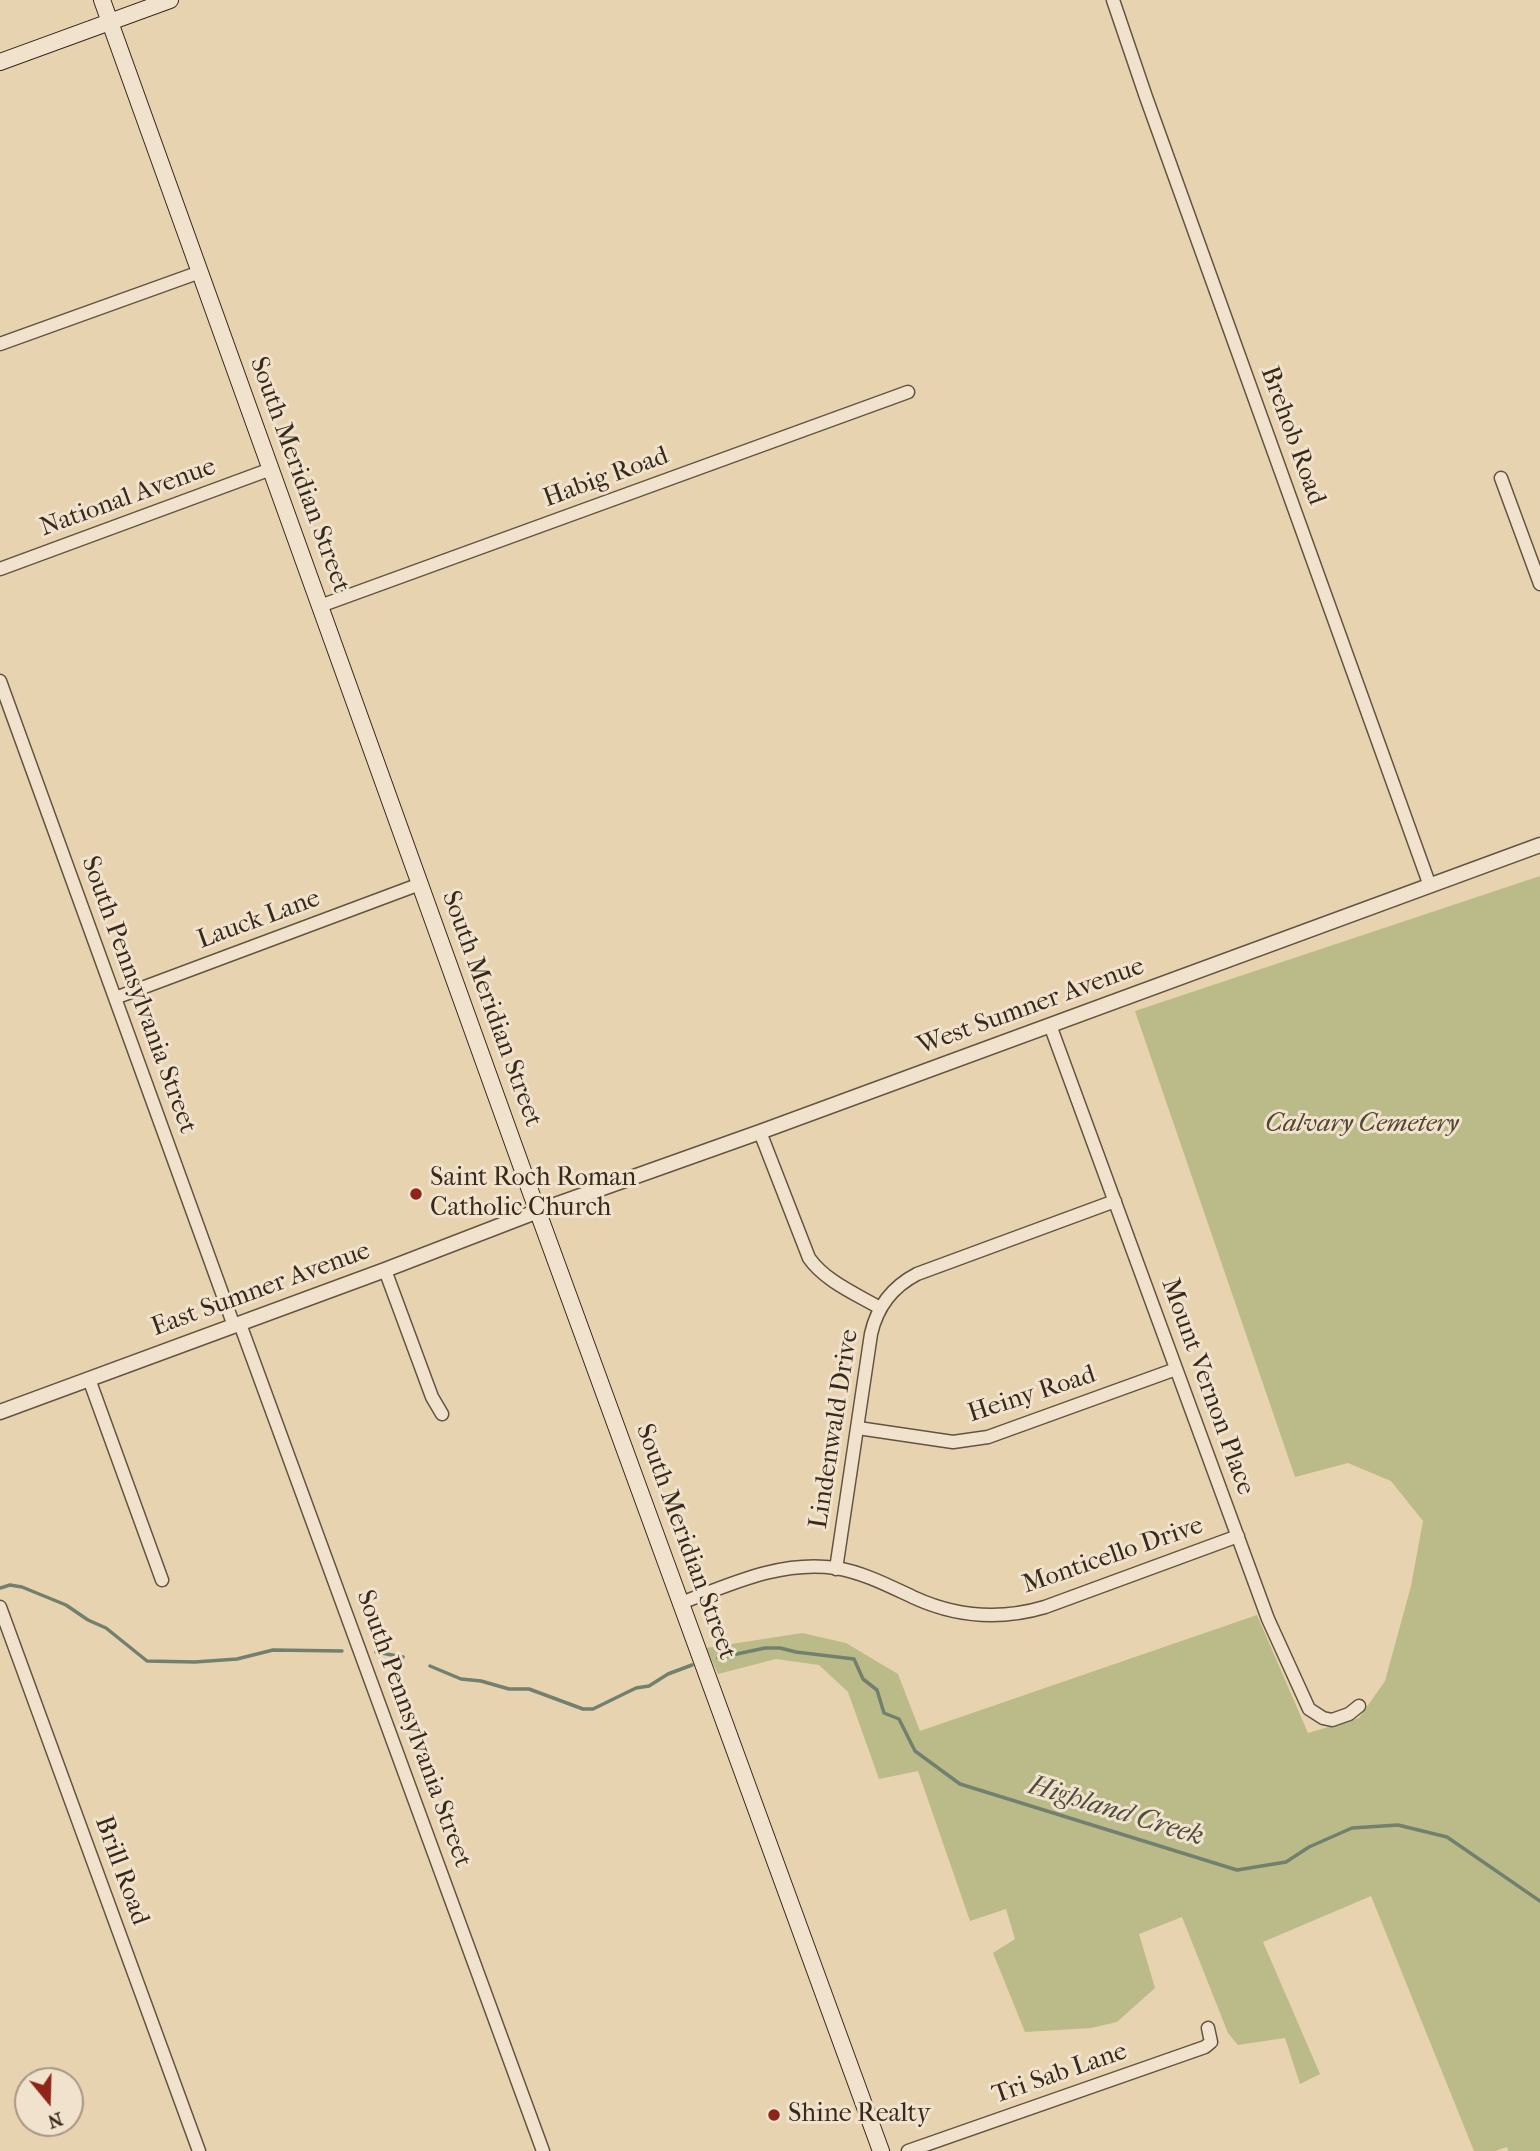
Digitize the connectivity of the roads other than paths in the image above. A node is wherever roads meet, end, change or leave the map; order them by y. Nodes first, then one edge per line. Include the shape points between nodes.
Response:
1 (102, 0) edge
2 (170, 0) edge
3 (1113, 0) edge
4 (110, 22) junction
5 (0, 62) edge
6 (200, 272) junction
7 (0, 344) edge
8 (908, 392) dead end
9 (271, 469) junction
10 (1502, 478) dead end
11 (0, 569) edge
12 (1540, 584) edge
13 (320, 606) junction
14 (0, 681) edge
15 (1540, 845) edge
16 (420, 884) junction
17 (1430, 886) junction
18 (115, 998) junction
19 (1050, 1026) junction
20 (760, 1132) junction
21 (1115, 1201) junction
22 (538, 1211) junction
23 (385, 1270) junction
24 (880, 1308) junction
25 (237, 1325) junction
26 (1176, 1369) junction
27 (89, 1379) junction
28 (0, 1412) edge
29 (442, 1414) dead end
30 (858, 1428) junction
31 (1238, 1536) junction
32 (836, 1569) junction
33 (162, 1580) dead end
34 (681, 1603) junction
35 (0, 1607) edge
36 (1359, 1706) dead end
37 (1208, 2028) dead end
38 (199, 2151) edge
39 (543, 2151) edge
40 (881, 2151) edge
41 (908, 2151) edge

1 - 4 main road, South Meridian Street
2 - 4 main road
3 - 17 street, Brehob Road
4 - 5 main road
4 - 6 main road, South Meridian Street
6 - 7 street
6 - 9 main road, South Meridian Street
8 - 13 street, Habig Road
9 - 11 street, National Avenue
9 - 13 main road, South Meridian Street
10 - 12 street
13 - 16 main road, South Meridian Street
14 - 18 street, South Pennsylvania Street
15 - 17 street, West Sumner Avenue
16 - 18 street, Lauck Lane
16 - 22 main road, South Meridian Street
17 - 19 street, West Sumner Avenue
18 - 25 street, South Pennsylvania Street
19 - 20 street, West Sumner Avenue
19 - 21 street, Mount Vernon Place
20 - 22 street, West Sumner Avenue
20 - 24 street via 809,1258 828,1277
21 - 24 street, Lindenwald Drive via 917,1274
21 - 26 street, Mount Vernon Place
22 - 23 street, East Sumner Avenue
22 - 34 main road, South Meridian Street
23 - 25 street, East Sumner Avenue
23 - 29 street
24 - 30 street, Lindenwald Drive via 870,1334
25 - 27 street, East Sumner Avenue
25 - 39 street, South Pennsylvania Street
26 - 30 street, Heiny Road via 988,1437 953,1442
26 - 31 street, Mount Vernon Place
27 - 28 street, East Sumner Avenue
27 - 33 street
30 - 32 street, Lindenwald Drive
31 - 32 street, Monticello Drive via 1050,1605 1003,1616 950,1611 864,1575
31 - 36 street, Mount Vernon Place via 1268,1619 1309,1709 1332,1720
32 - 34 street, Monticello Drive via 797,1567 763,1573
34 - 40 main road, South Meridian Street
35 - 38 street, Brill Road
37 - 41 street, Tri Sab Lane via 1211,2042 1205,2047

